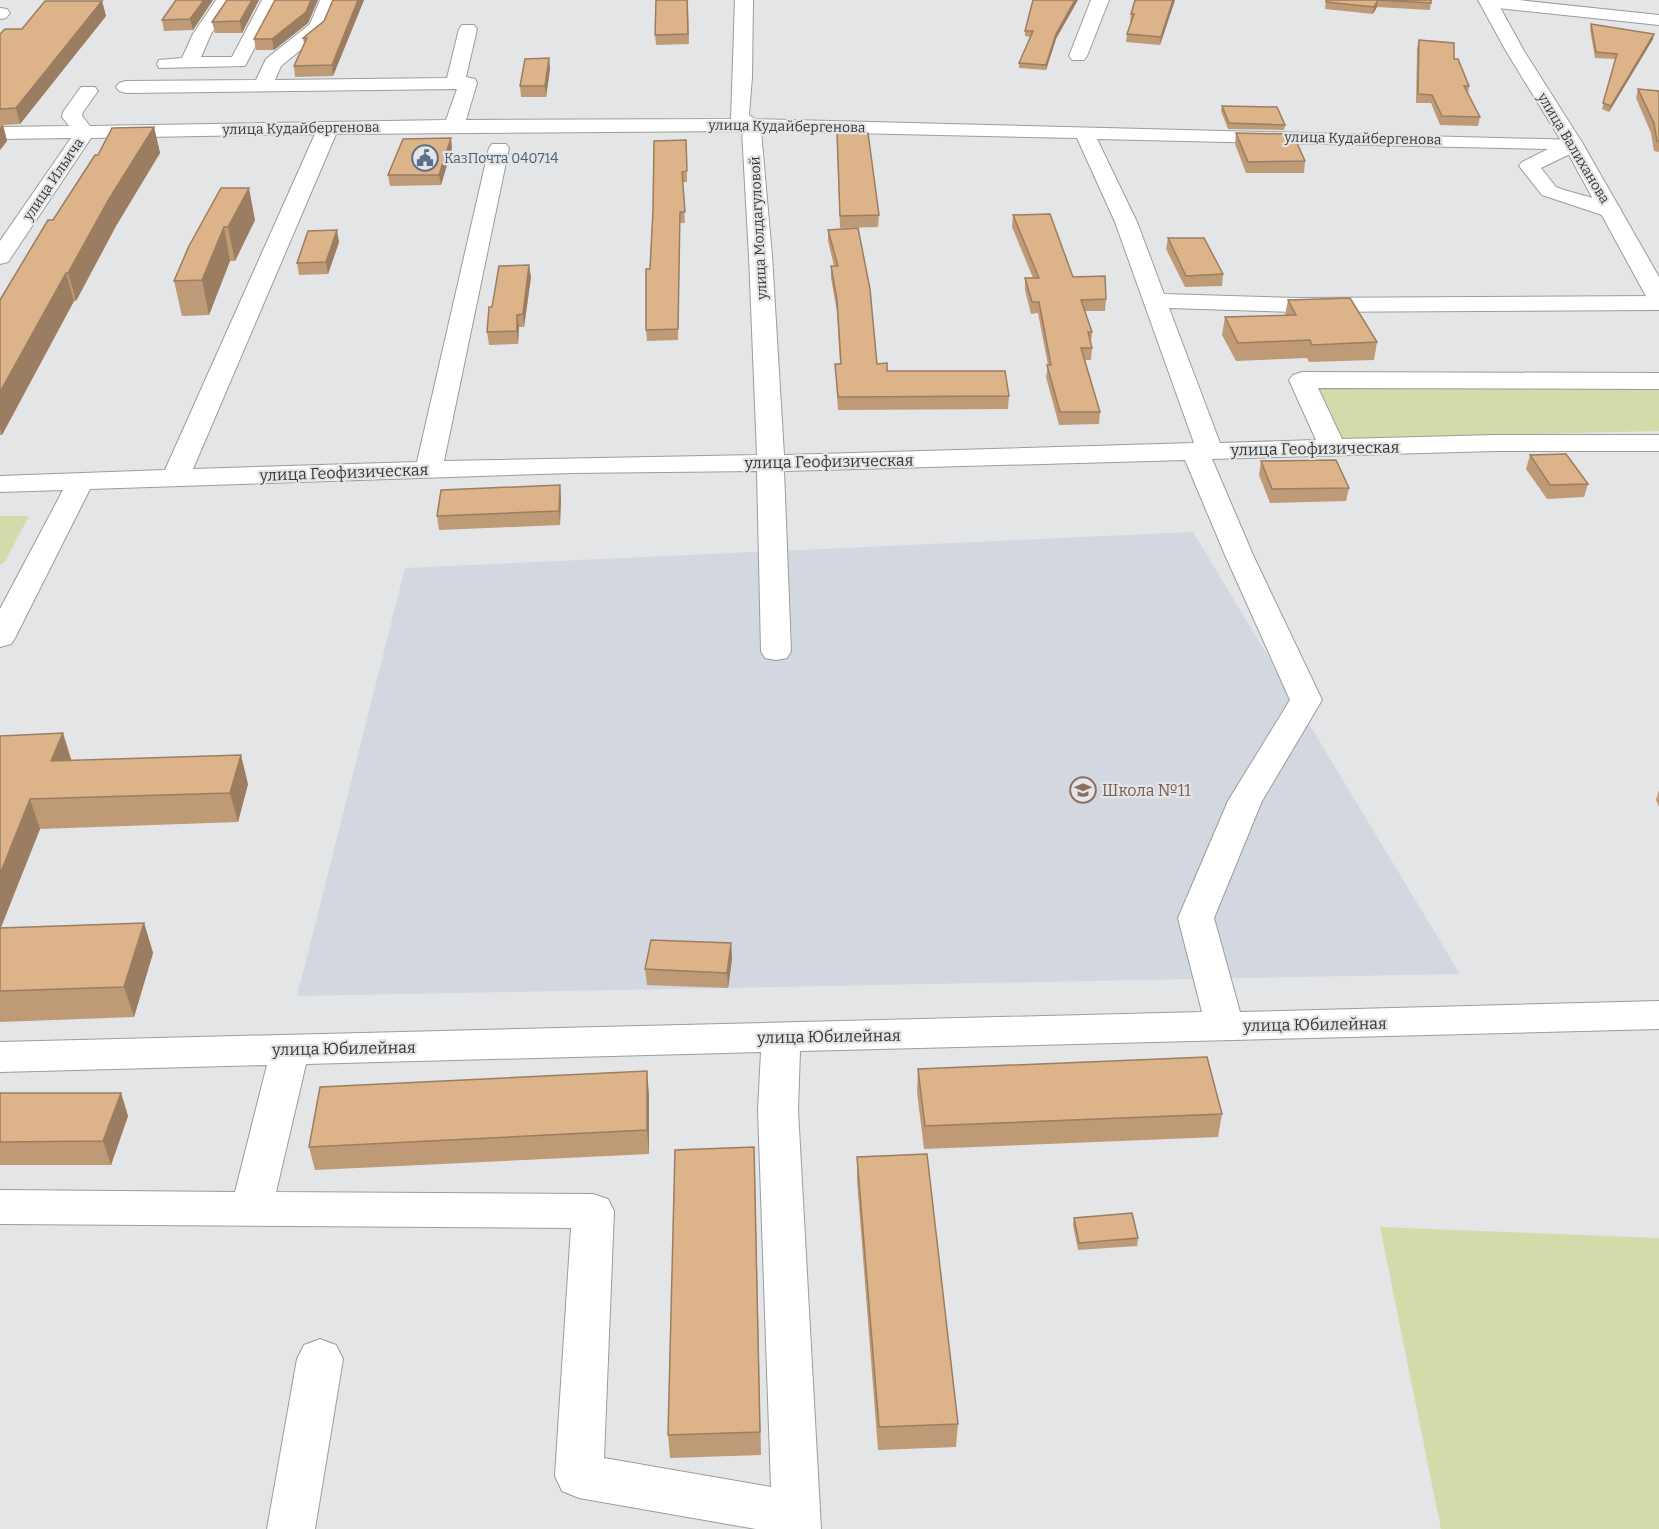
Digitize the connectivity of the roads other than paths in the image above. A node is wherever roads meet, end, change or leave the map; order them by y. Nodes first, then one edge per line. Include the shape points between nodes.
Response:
1 (225, 0) edge
2 (271, 0) edge
3 (329, 0) edge
4 (744, 0) edge
5 (1100, 0) edge
6 (1487, 1) edge
7 (1659, 20) edge
8 (468, 29) dead end
9 (1078, 56) dead end
10 (238, 62) junction
11 (189, 63) junction
12 (273, 63) junction
13 (150, 64) dead end
14 (455, 83) junction
15 (263, 85) junction
16 (126, 87) dead end
17 (88, 91) dead end
18 (751, 125) junction
19 (454, 126) junction
20 (328, 128) junction
21 (85, 132) junction
22 (1084, 132) junction
23 (0, 133) edge
24 (1573, 144) junction
25 (499, 148) dead end
26 (1610, 210) junction
27 (0, 257) edge
28 (1659, 298) edge
29 (1156, 301) junction
30 (1659, 303) edge
31 (1659, 381) edge
32 (1659, 442) edge
33 (1333, 448) junction
34 (1203, 451) junction
35 (770, 463) junction
36 (429, 469) junction
37 (176, 477) junction
38 (81, 481) junction
39 (0, 484) edge
40 (0, 638) edge
41 (776, 651) dead end
42 (1659, 1015) edge
43 (1225, 1026) junction
44 (782, 1037) junction
45 (290, 1050) junction
46 (0, 1057) edge
47 (0, 1207) edge
48 (251, 1210) junction
49 (320, 1359) dead end
50 (798, 1522) edge
51 (291, 1529) edge

1 - 11 street via 202,34
2 - 10 street
3 - 12 street via 318,27
4 - 18 street, улица Молдагуловой via 739,117
5 - 9 street
6 - 7 street
6 - 24 street, улица Валиханова
8 - 14 street
10 - 11 street
10 - 12 street
11 - 13 street
12 - 15 street
14 - 15 street
14 - 19 street via 468,83
15 - 16 street
17 - 21 street via 72,117
18 - 19 street, улица Кудайбергенова
18 - 22 street, улица Кудайбергенова
18 - 35 street, улица Молдагуловой
19 - 20 street, улица Кудайбергенова
20 - 21 street, улица Кудайбергенова
20 - 37 street
21 - 23 street, улица Кудайбергенова
21 - 27 street, улица Ильича
22 - 24 street, улица Кудайбергенова
22 - 29 street via 1126,222
24 - 26 street, улица Валиханова
24 - 26 street via 1529,166 1556,195
25 - 36 street
26 - 28 street, улица Валиханова
29 - 30 street
29 - 34 street
31 - 33 street via 1302,380
32 - 33 street, улица Геофизическая
33 - 34 street, улица Геофизическая
34 - 35 street, улица Геофизическая
34 - 43 street via 1239,555 1306,700 1245,801 1196,918
35 - 36 street, улица Геофизическая
35 - 41 street, улица Молдагуловой
36 - 37 street, улица Геофизическая
37 - 38 street, улица Геофизическая
38 - 39 street, улица Геофизическая
38 - 40 street
42 - 43 street, улица Юбилейная
43 - 44 street, улица Юбилейная
44 - 45 street, улица Юбилейная
44 - 50 street via 778,1110
45 - 46 street, улица Юбилейная
45 - 48 street
47 - 48 street
48 - 50 street via 593,1211 579,1476
49 - 51 street

